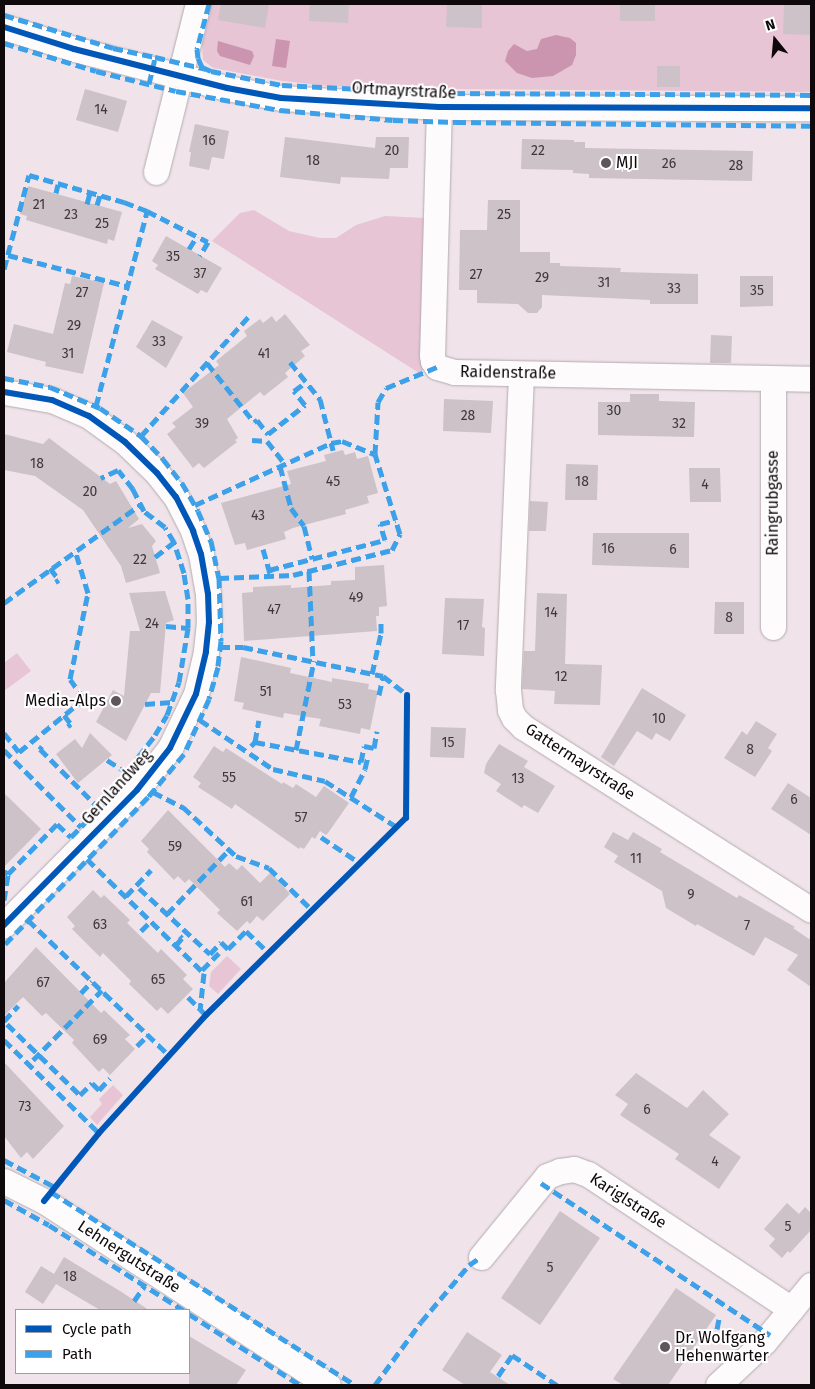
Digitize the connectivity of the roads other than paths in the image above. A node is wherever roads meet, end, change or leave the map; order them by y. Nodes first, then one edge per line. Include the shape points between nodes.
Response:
1 (198, 4) edge
2 (4, 27) edge
3 (180, 76) junction
4 (439, 107) junction
5 (811, 108) edge
6 (156, 172) dead end
7 (521, 374) junction
8 (773, 379) junction
9 (811, 379) edge
10 (4, 392) edge
11 (772, 627) dead end
12 (811, 910) edge
13 (4, 925) edge
14 (4, 1181) edge
15 (481, 1257) dead end
16 (811, 1285) edge
17 (791, 1309) junction
18 (328, 1385) edge
19 (718, 1385) edge

1 - 3 street
2 - 3 street, Ortmayrstraße via 74,50
3 - 4 street, Ortmayrstraße via 281,98
3 - 6 street
4 - 5 street, Ortmayrstraße
4 - 7 street, Raidenstraße via 433,362 454,372
7 - 8 street, Raidenstraße
7 - 12 street, Gattermayrstraße via 508,690 514,718 523,727
8 - 9 street, Raidenstraße
8 - 11 street, Raingrubgasse
10 - 13 street, Gernlandweg via 52,400 89,416 125,442 157,473 176,497 193,531 201,554 209,622 198,687 170,748 137,790
14 - 18 street, Lehnergutstraße via 44,1201
15 - 17 street, Kariglstraße via 546,1176 574,1169 588,1174
16 - 17 street
17 - 19 street via 764,1342

